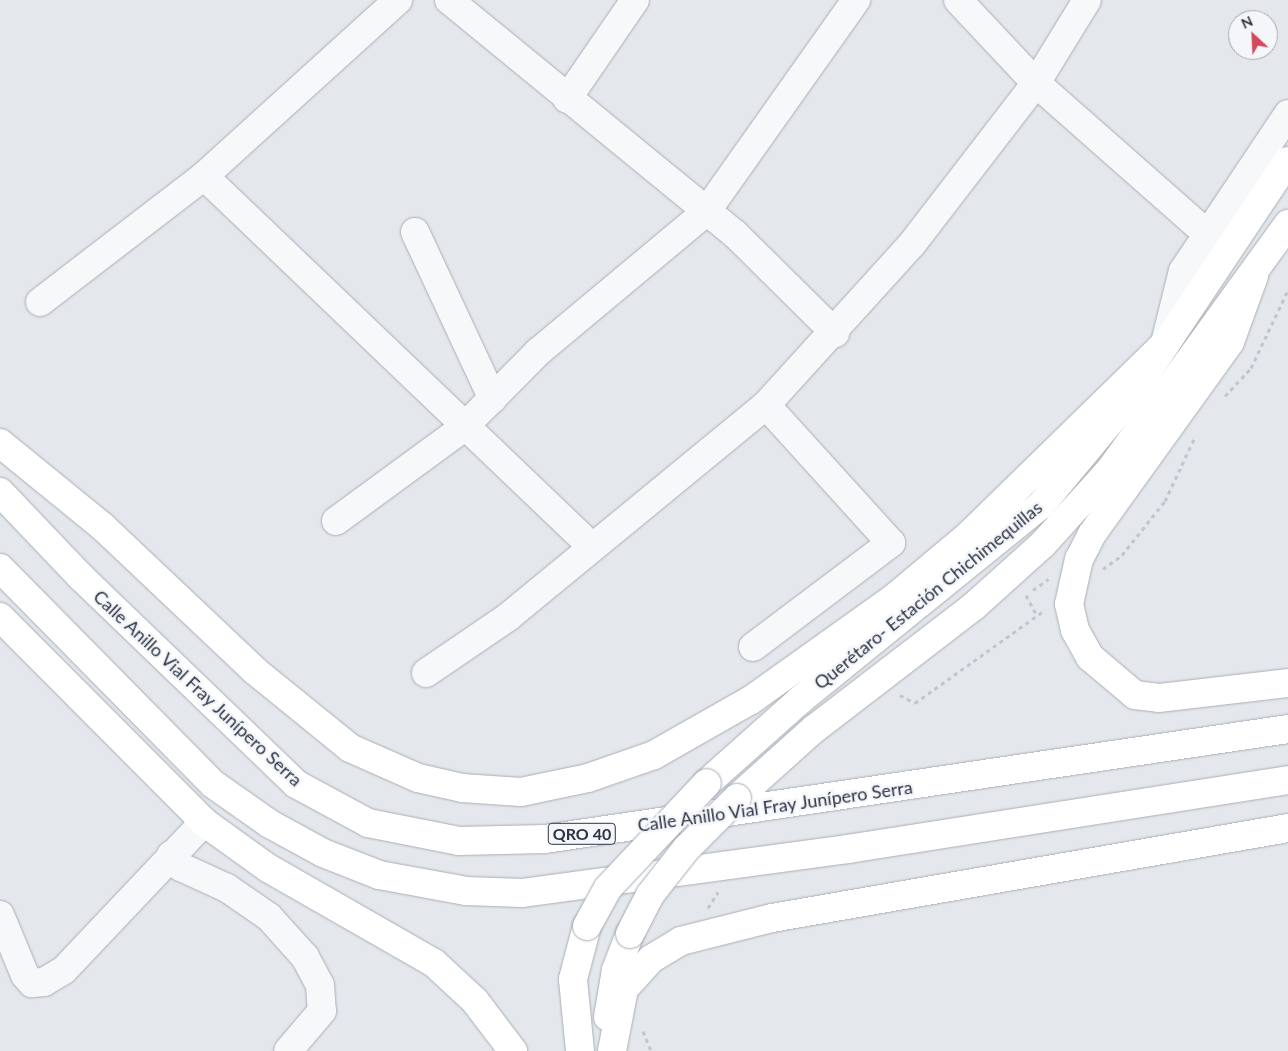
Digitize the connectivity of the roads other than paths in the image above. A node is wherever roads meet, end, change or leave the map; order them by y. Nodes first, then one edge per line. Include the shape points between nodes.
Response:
1 (398, 0) edge
2 (449, 0) edge
3 (635, 0) edge
4 (856, 0) edge
5 (958, 0) edge
6 (1087, 0) edge
7 (1036, 83) junction
8 (567, 99) junction
9 (1288, 114) edge
10 (1288, 161) edge
11 (204, 176) junction
12 (706, 212) junction
13 (1288, 224) edge
14 (415, 232) dead end
15 (1207, 234) junction
16 (1254, 276) junction
17 (40, 302) dead end
18 (835, 333) junction
19 (1164, 345) junction
20 (493, 399) junction
21 (766, 405) junction
22 (463, 428) junction
23 (0, 443) edge
24 (0, 492) edge
25 (336, 521) dead end
26 (590, 545) junction
27 (0, 568) edge
28 (0, 617) edge
29 (753, 647) dead end
30 (426, 673) dead end
31 (1288, 683) edge
32 (1288, 729) edge
33 (1288, 780) edge
34 (204, 822) junction
35 (1288, 830) edge
36 (176, 861) junction
37 (0, 914) edge
38 (288, 1051) edge
39 (513, 1051) edge
40 (580, 1051) edge
41 (612, 1051) edge

1 - 11 street
2 - 8 street
3 - 8 street
4 - 12 street
5 - 7 street
6 - 7 street
7 - 15 street
7 - 18 street via 912,244
8 - 12 street
9 - 15 street
10 - 19 main road, Querétaro- Estación Chichimequillas
11 - 17 street
11 - 22 street
12 - 18 street via 735,234
12 - 20 street via 538,352
13 - 16 main road, Querétaro- Estación Chichimequillas
14 - 20 street
15 - 19 street via 1183,271
16 - 31 main road via 1230,342 1092,534 1079,559 1070,594 1075,630 1090,657 1135,695 1159,698
16 - 41 main road, Querétaro- Estación Chichimequillas, bridge via 1110,470 1043,544 973,607 814,730 737,798 686,849 650,895 630,934 610,996
18 - 21 street
19 - 23 main road via 968,536 894,598 752,700 654,755 588,778 521,792 462,788 418,778 350,748 254,670 103,528
19 - 40 main road, Querétaro- Estación Chichimequillas, bridge via 1087,453 1041,505 800,700 706,783 608,888 587,926 573,979
20 - 22 street
21 - 26 street
21 - 29 street via 891,542
22 - 25 street
22 - 26 street
24 - 32 main road, Calle Anillo Vial Fray Junípero Serra / QRO 40 via 81,577 296,784 368,823 459,841 545,839
26 - 30 street via 508,617
27 - 33 main road via 212,784 270,824 323,853 379,875 466,891 522,893 848,849
28 - 34 main road
34 - 36 street
34 - 39 main road via 268,868 434,963 475,1001
35 - 41 main road via 772,918 681,942 651,959 624,989
36 - 37 street via 64,970 44,982 32,983 25,975
36 - 38 street via 227,888 269,917 305,957 320,985 322,1012

